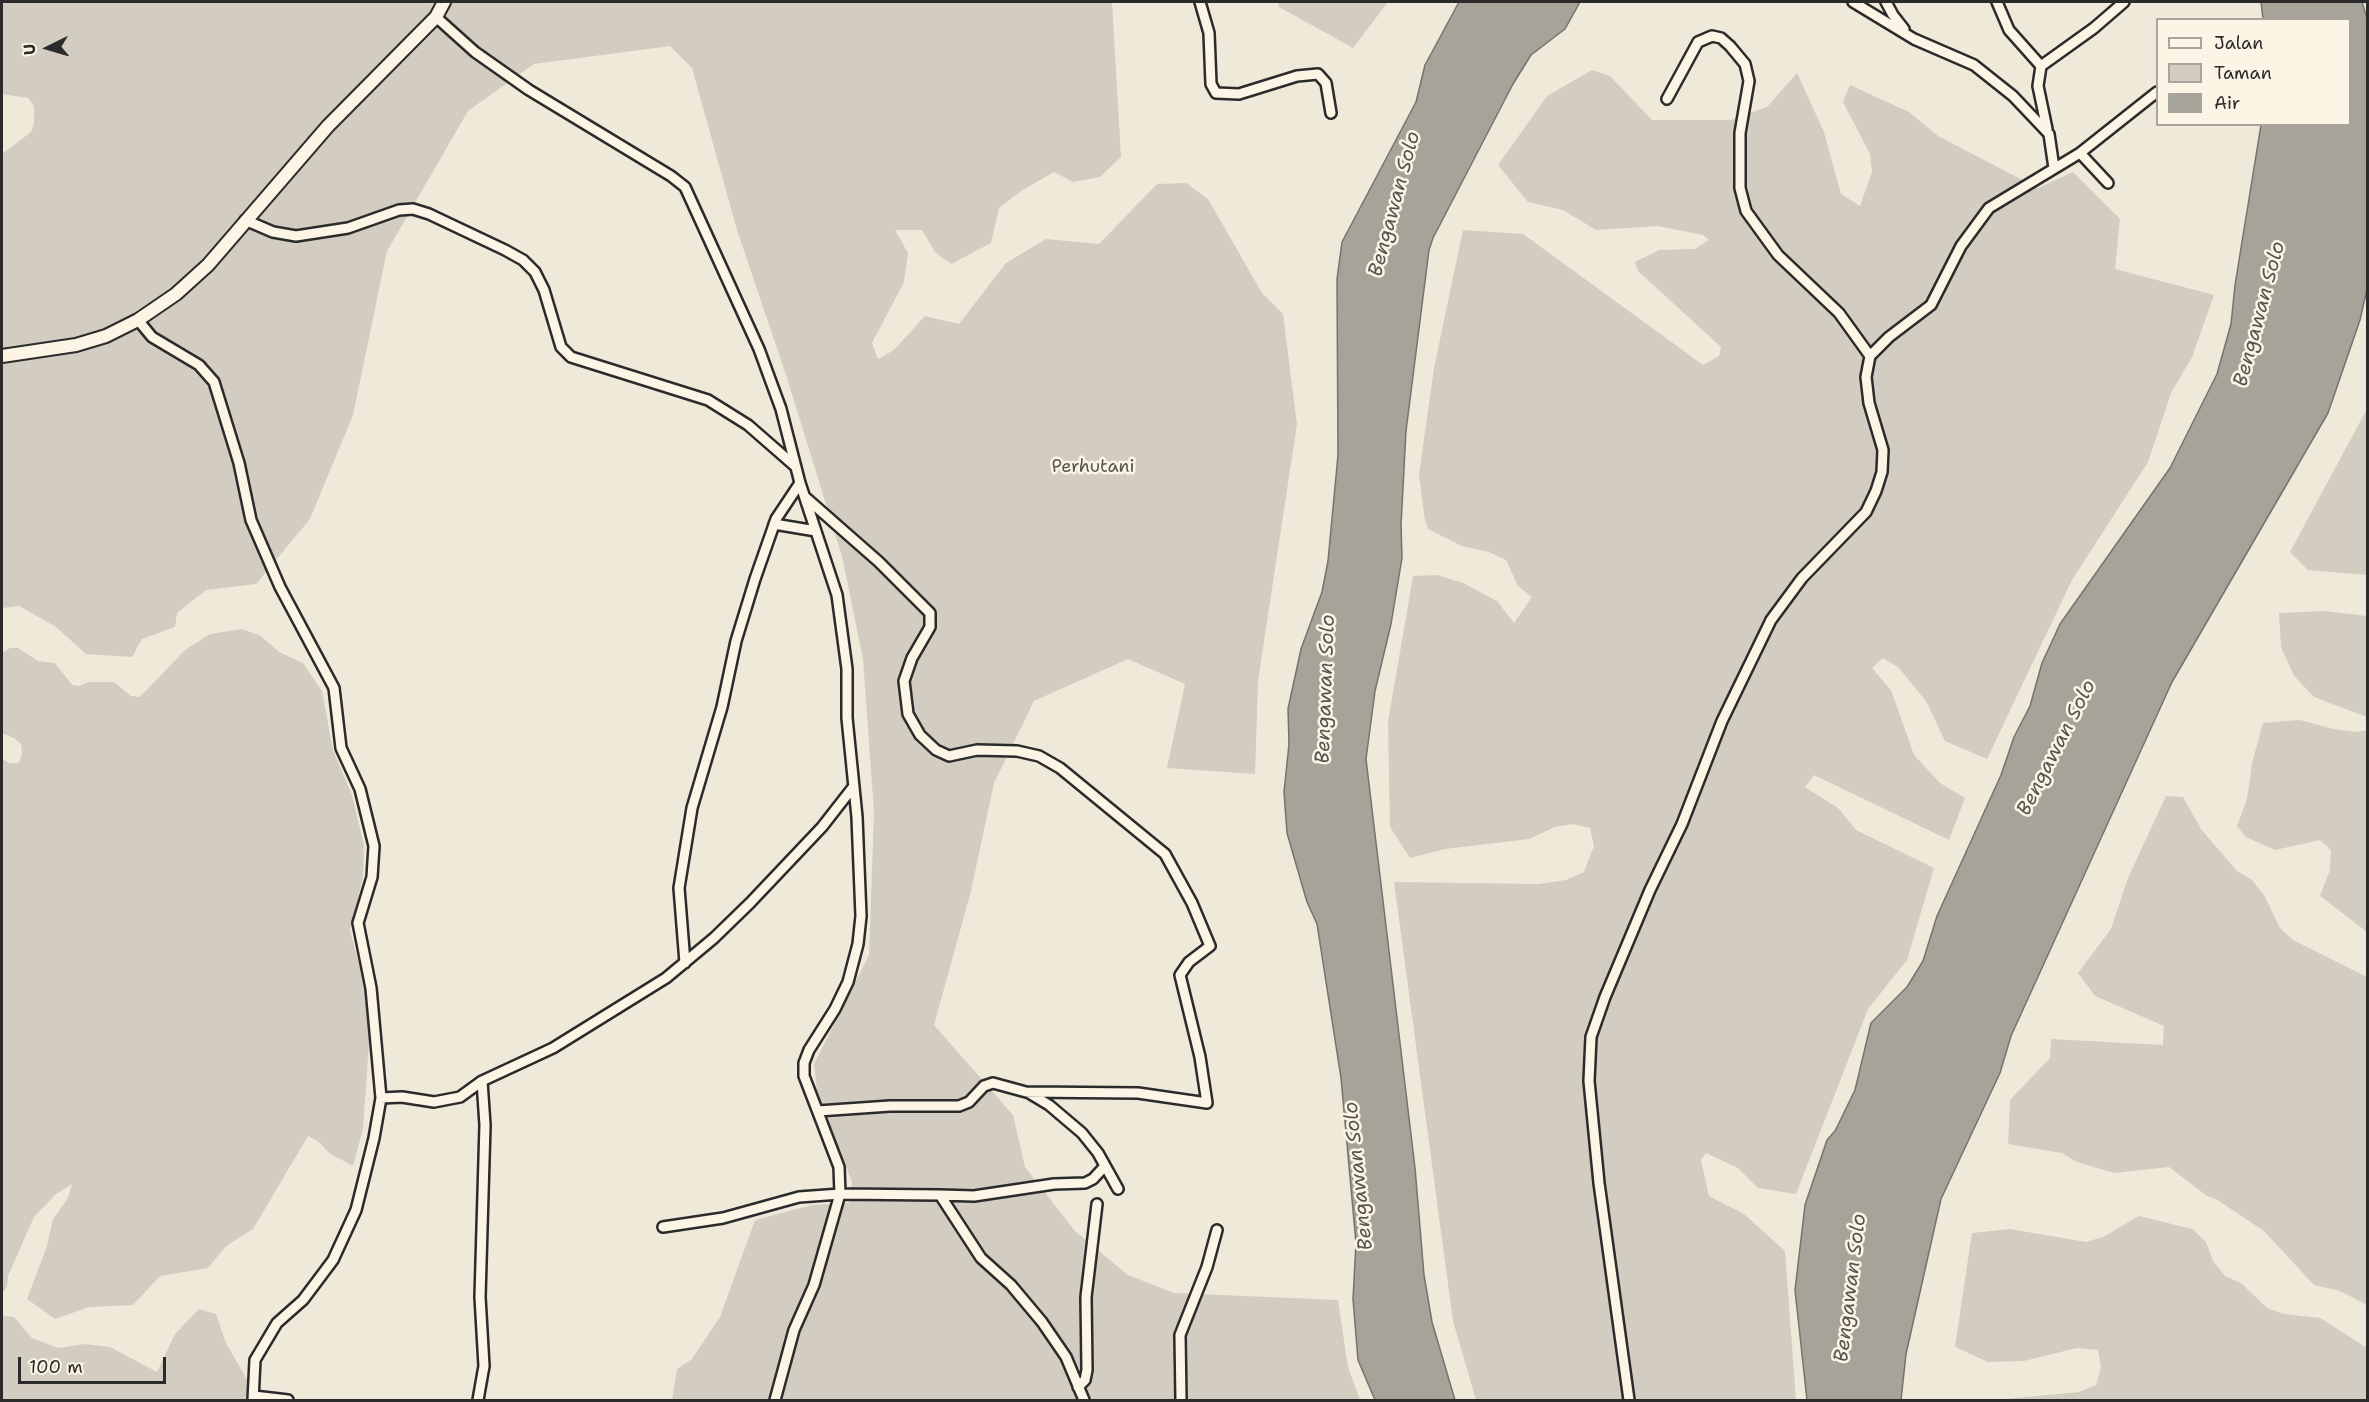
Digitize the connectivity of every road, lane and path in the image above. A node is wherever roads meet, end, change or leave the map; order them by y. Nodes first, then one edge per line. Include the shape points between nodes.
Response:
1 (444, 2) edge
2 (1200, 2) edge
3 (1853, 2) edge
4 (1886, 2) edge
5 (1997, 2) edge
6 (2124, 2) edge
7 (436, 17) junction
8 (1914, 39) junction
9 (2041, 66) junction
10 (2156, 93) edge
11 (1666, 99) dead end
12 (1330, 113) dead end
13 (2049, 134) junction
14 (2080, 153) junction
15 (2054, 168) junction
16 (2108, 183) dead end
17 (245, 220) junction
18 (138, 320) junction
19 (2, 356) edge
20 (1870, 356) junction
21 (795, 466) junction
22 (800, 483) junction
23 (805, 497) junction
24 (774, 524) junction
25 (816, 531) junction
26 (854, 786) junction
27 (685, 963) junction
28 (482, 1080) junction
29 (1026, 1092) junction
30 (381, 1098) junction
31 (818, 1111) junction
32 (1105, 1166) junction
33 (1118, 1189) dead end
34 (840, 1194) junction
35 (940, 1195) junction
36 (1097, 1204) dead end
37 (663, 1227) dead end
38 (1217, 1230) dead end
39 (1078, 1387) junction
40 (253, 1399) edge
41 (288, 1401) edge
42 (478, 1401) edge
43 (775, 1401) edge
44 (1084, 1401) edge
45 (1181, 1401) edge
46 (1629, 1401) edge

1 - 7 street
2 - 12 street via 1209,33 1211,84 1216,93 1239,94 1297,76 1318,74 1326,83
3 - 8 street
4 - 8 street via 1896,21
5 - 9 street via 2009,30
6 - 9 street
7 - 17 street via 328,126
7 - 21 street via 474,52 529,90 685,188 759,349 781,409
8 - 13 street via 1981,70
9 - 13 street via 2038,86
10 - 14 street
11 - 20 street via 1698,42 1707,37 1726,41 1748,69 1740,133 1740,188 1746,211 1778,255 1839,313
13 - 15 street
14 - 15 street
14 - 16 street
15 - 20 street via 1989,208 1961,246 1930,305
17 - 18 street via 208,265 176,294
17 - 21 street via 273,232 296,236 348,228 399,210 429,214 505,250 535,272 561,347 571,357 708,400 748,425
18 - 19 street via 83,344
18 - 30 street via 152,337 199,365 214,382 239,463 251,520 280,587 334,688 341,748 360,789 374,846 372,877 358,923 371,988
20 - 46 street via 1866,370 1868,395 1883,450 1876,491 1866,512 1802,578 1768,627 1722,721 1591,1037 1590,1104
21 - 22 street
22 - 23 street
22 - 24 street
23 - 25 street
23 - 29 street via 887,569 930,613 930,627 904,681 908,714 920,735 949,756 977,750 1017,751 1039,756 1060,768 1164,854 1210,943 1180,975 1207,1103 1138,1093
24 - 25 street
24 - 27 street via 736,641 722,707 692,808 679,888
25 - 26 street via 837,595 844,632
26 - 27 street via 822,827 750,903
26 - 31 street via 861,916 858,944 836,1009 808,1050 804,1063 804,1076
27 - 28 street via 554,1048
28 - 30 street via 460,1097 443,1101
28 - 42 street via 485,1125 480,1298 484,1366
29 - 31 street via 990,1083 959,1106 872,1106
29 - 32 street via 1070,1121
30 - 40 street via 356,1210 345,1238 317,1282 263,1343 255,1360
31 - 34 street via 839,1167
32 - 33 street
32 - 35 street via 1093,1179 1081,1184 1054,1184 974,1196
34 - 35 street
34 - 37 street via 789,1199 723,1218
34 - 43 street via 814,1285 794,1330
35 - 39 street via 981,1258 1011,1285 1042,1322 1066,1357
36 - 39 street via 1086,1297 1087,1370
38 - 45 street via 1180,1335
39 - 44 street
40 - 41 street

